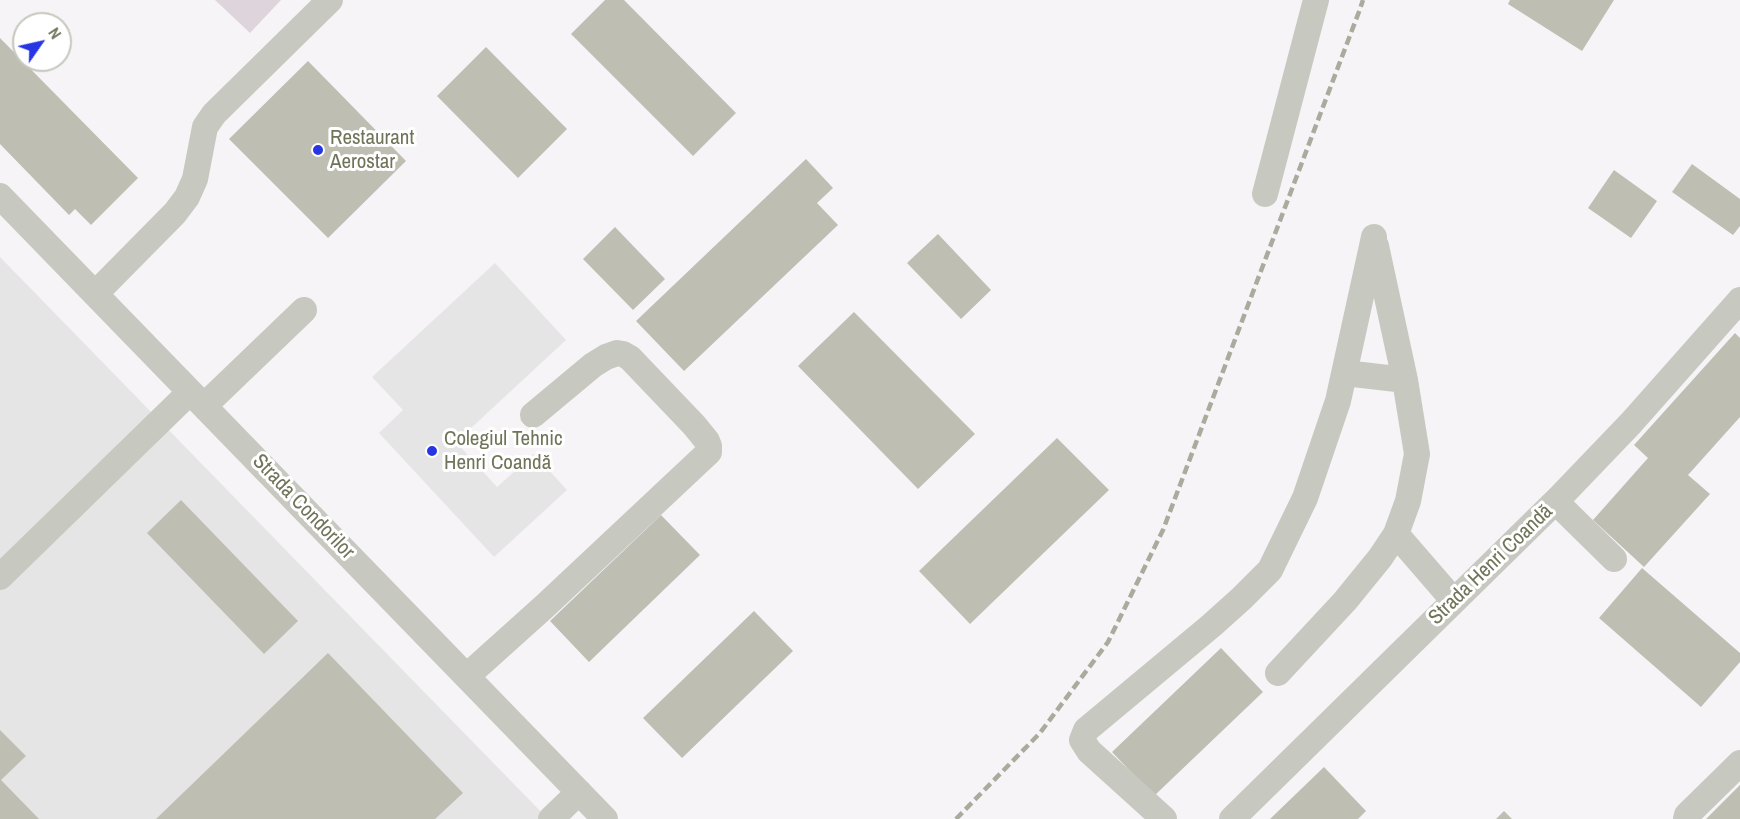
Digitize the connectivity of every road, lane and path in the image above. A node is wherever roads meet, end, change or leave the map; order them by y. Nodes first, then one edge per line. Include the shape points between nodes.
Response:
1 (330, 0) edge
2 (1316, 0) edge
3 (1265, 194) dead end
4 (0, 196) edge
5 (95, 294) junction
6 (1740, 300) edge
7 (304, 310) dead end
8 (1345, 373) junction
9 (1406, 380) junction
10 (197, 399) junction
11 (533, 415) dead end
12 (1556, 502) junction
13 (1396, 534) junction
14 (1614, 558) dead end
15 (0, 577) edge
16 (1454, 601) junction
17 (1278, 673) dead end
18 (467, 676) junction
19 (1740, 764) edge
20 (579, 792) junction
21 (551, 819) edge
22 (605, 819) edge
23 (1164, 819) edge
24 (1232, 819) edge
25 (1686, 819) edge

1 - 5 street via 214,114 205,127 195,179 187,197
2 - 3 street
4 - 5 street, Strada Condorilor
5 - 10 street, Strada Condorilor
6 - 12 street, Strada Henri Coandă
7 - 10 street
8 - 9 street
8 - 9 street via 1374,237
8 - 23 street via 1305,498 1270,570 1212,625 1086,730 1083,740 1089,751
9 - 13 street via 1417,454 1408,501
10 - 15 street
10 - 18 street, Strada Condorilor
11 - 18 street via 593,365 617,353 623,354 694,425 707,441 709,452
12 - 14 street
12 - 16 street, Strada Henri Coandă
13 - 16 street
13 - 17 street via 1345,601
16 - 24 street, Strada Henri Coandă
18 - 20 street, Strada Condorilor
19 - 25 street
20 - 21 street
20 - 22 street, Strada Condorilor

